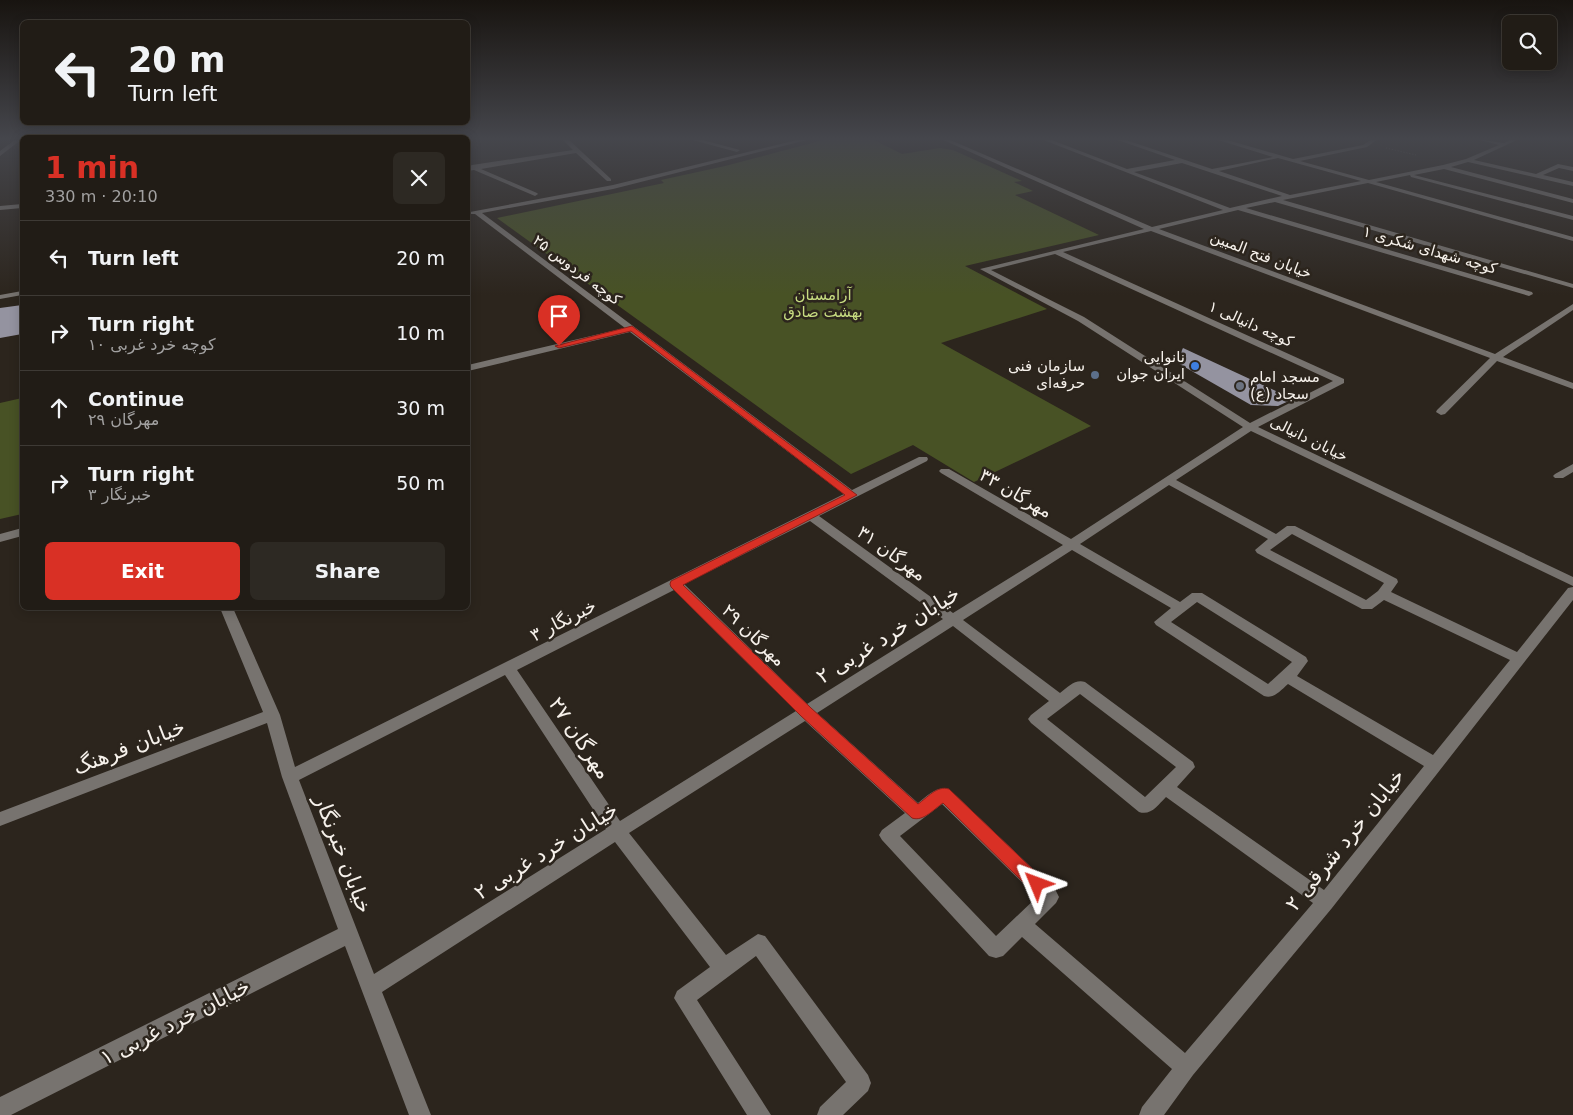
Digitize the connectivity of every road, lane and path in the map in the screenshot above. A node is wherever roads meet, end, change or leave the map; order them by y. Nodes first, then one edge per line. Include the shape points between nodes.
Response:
1 (528, 191) edge
2 (551, 191) edge
3 (588, 191) edge
4 (1063, 191) edge
5 (1179, 191) edge
6 (1274, 191) edge
7 (1317, 191) edge
8 (1401, 191) edge
9 (1471, 191) edge
10 (1535, 191) edge
11 (535, 194) junction
12 (1289, 196) junction
13 (1273, 200) junction
14 (1573, 201) edge
15 (20, 206) edge
16 (0, 208) edge
17 (1238, 208) junction
18 (473, 210) edge
19 (1229, 210) junction
20 (1573, 218) edge
21 (1151, 229) junction
22 (1573, 239) edge
23 (1056, 252) junction
24 (20, 284) edge
25 (1573, 286) edge
26 (0, 288) edge
27 (20, 293) edge
28 (1529, 294) dead end
29 (0, 297) edge
30 (1573, 306) edge
31 (632, 329) junction
32 (1495, 358) junction
33 (470, 368) edge
34 (1573, 386) edge
35 (1441, 412) dead end
36 (1250, 428) junction
37 (923, 459) dead end
38 (1573, 467) edge
39 (945, 471) dead end
40 (1559, 476) dead end
41 (1169, 481) junction
42 (852, 495) junction
43 (811, 516) junction
44 (20, 533) edge
45 (0, 538) edge
46 (1277, 539) junction
47 (1071, 545) junction
48 (1573, 582) edge
49 (676, 584) junction
50 (1573, 591) edge
51 (1383, 594) junction
52 (1180, 608) junction
53 (227, 610) edge
54 (952, 619) junction
55 (1518, 658) junction
56 (508, 668) junction
57 (1286, 677) junction
58 (1060, 701) junction
59 (806, 712) junction
60 (272, 715) junction
61 (1434, 764) junction
62 (290, 777) junction
63 (1166, 788) junction
64 (917, 813) junction
65 (0, 819) edge
66 (617, 832) junction
67 (1326, 902) junction
68 (1022, 924) junction
69 (349, 934) junction
70 (724, 969) junction
71 (370, 988) junction
72 (1186, 1068) junction
73 (0, 1109) edge
74 (420, 1115) edge
75 (760, 1115) edge
76 (828, 1115) edge
77 (1150, 1115) edge

1 - 11 street
2 - 11 street
3 - 18 street
4 - 21 street, خیابان فتح المبین
5 - 19 street
6 - 12 street
7 - 12 street, خیابان دانیالی
8 - 22 street
9 - 20 street
10 - 14 street
11 - 18 street
12 - 13 street, خیابان دانیالی
13 - 17 street, خیابان دانیالی
13 - 25 street
15 - 16 street
17 - 19 street, خیابان دانیالی
17 - 28 street, کوچه شهدای شکری ۱
18 - 31 street, کوچه فردوس ۲۵
19 - 21 street, خیابان دانیالی
21 - 23 street, خیابان دانیالی
21 - 32 street, خیابان فتح المبین
23 - 36 street, خیابان دانیالی via 984,269 1081,319
23 - 36 street, کوچه دانیالی ۱ via 1341,380
24 - 26 street
27 - 29 street
30 - 32 street
31 - 33 street
31 - 42 street, کوچه فردوس ۲۵
32 - 34 street, خیابان فتح المبین
32 - 35 street
36 - 41 street, خیابان خرد غربی ۲
36 - 48 street, خیابان دانیالی
37 - 42 street, خبرنگار ۳
38 - 40 street
39 - 47 street, مهرگان ۳۳
41 - 46 street
41 - 47 street, خیابان خرد غربی ۲
42 - 43 street, خبرنگار ۳
43 - 49 street, خبرنگار ۳
43 - 54 street, مهرگان ۳۱
44 - 45 street
46 - 51 street via 1291,529 1392,582
46 - 51 street via 1261,550 1367,606
47 - 52 street, مهرگان ۳۳
47 - 54 street, خیابان خرد غربی ۲
49 - 56 street, خبرنگار ۳
49 - 59 street, مهرگان ۲۹
50 - 55 street, خیابان خرد شرقی ۲
51 - 55 street
52 - 57 street via 1197,596 1301,660
52 - 57 street via 1161,622 1269,692
53 - 60 street, خیابان خبرنگار
54 - 58 street, مهرگان ۳۱
54 - 59 street, خیابان خرد غربی ۲
55 - 61 street, خیابان خرد شرقی ۲
56 - 62 street, خبرنگار ۳
56 - 66 street, مهرگان ۲۷
57 - 61 street
58 - 63 street via 1080,686 1187,767
58 - 63 street via 1036,718 1145,807
59 - 64 street, مهرگان ۲۹
59 - 66 street, خیابان خرد غربی ۲
60 - 62 street, خیابان خبرنگار
60 - 65 street, خیابان فرهنگ
61 - 67 street, خیابان خرد شرقی ۲
62 - 69 street, خیابان خبرنگار
63 - 67 street
64 - 68 street via 943,794 1050,897
64 - 68 street via 888,835 996,949
66 - 70 street, مهرگان ۲۷
66 - 71 street, خیابان خرد غربی ۲
67 - 72 street, خیابان خرد شرقی ۲
68 - 72 street
69 - 71 street, خیابان خبرنگار
69 - 73 street, خیابان خرد غربی ۱
70 - 75 street via 684,998
70 - 76 street via 758,943 860,1083
71 - 74 street, خیابان خبرنگار
72 - 77 street, خیابان خرد شرقی ۲

